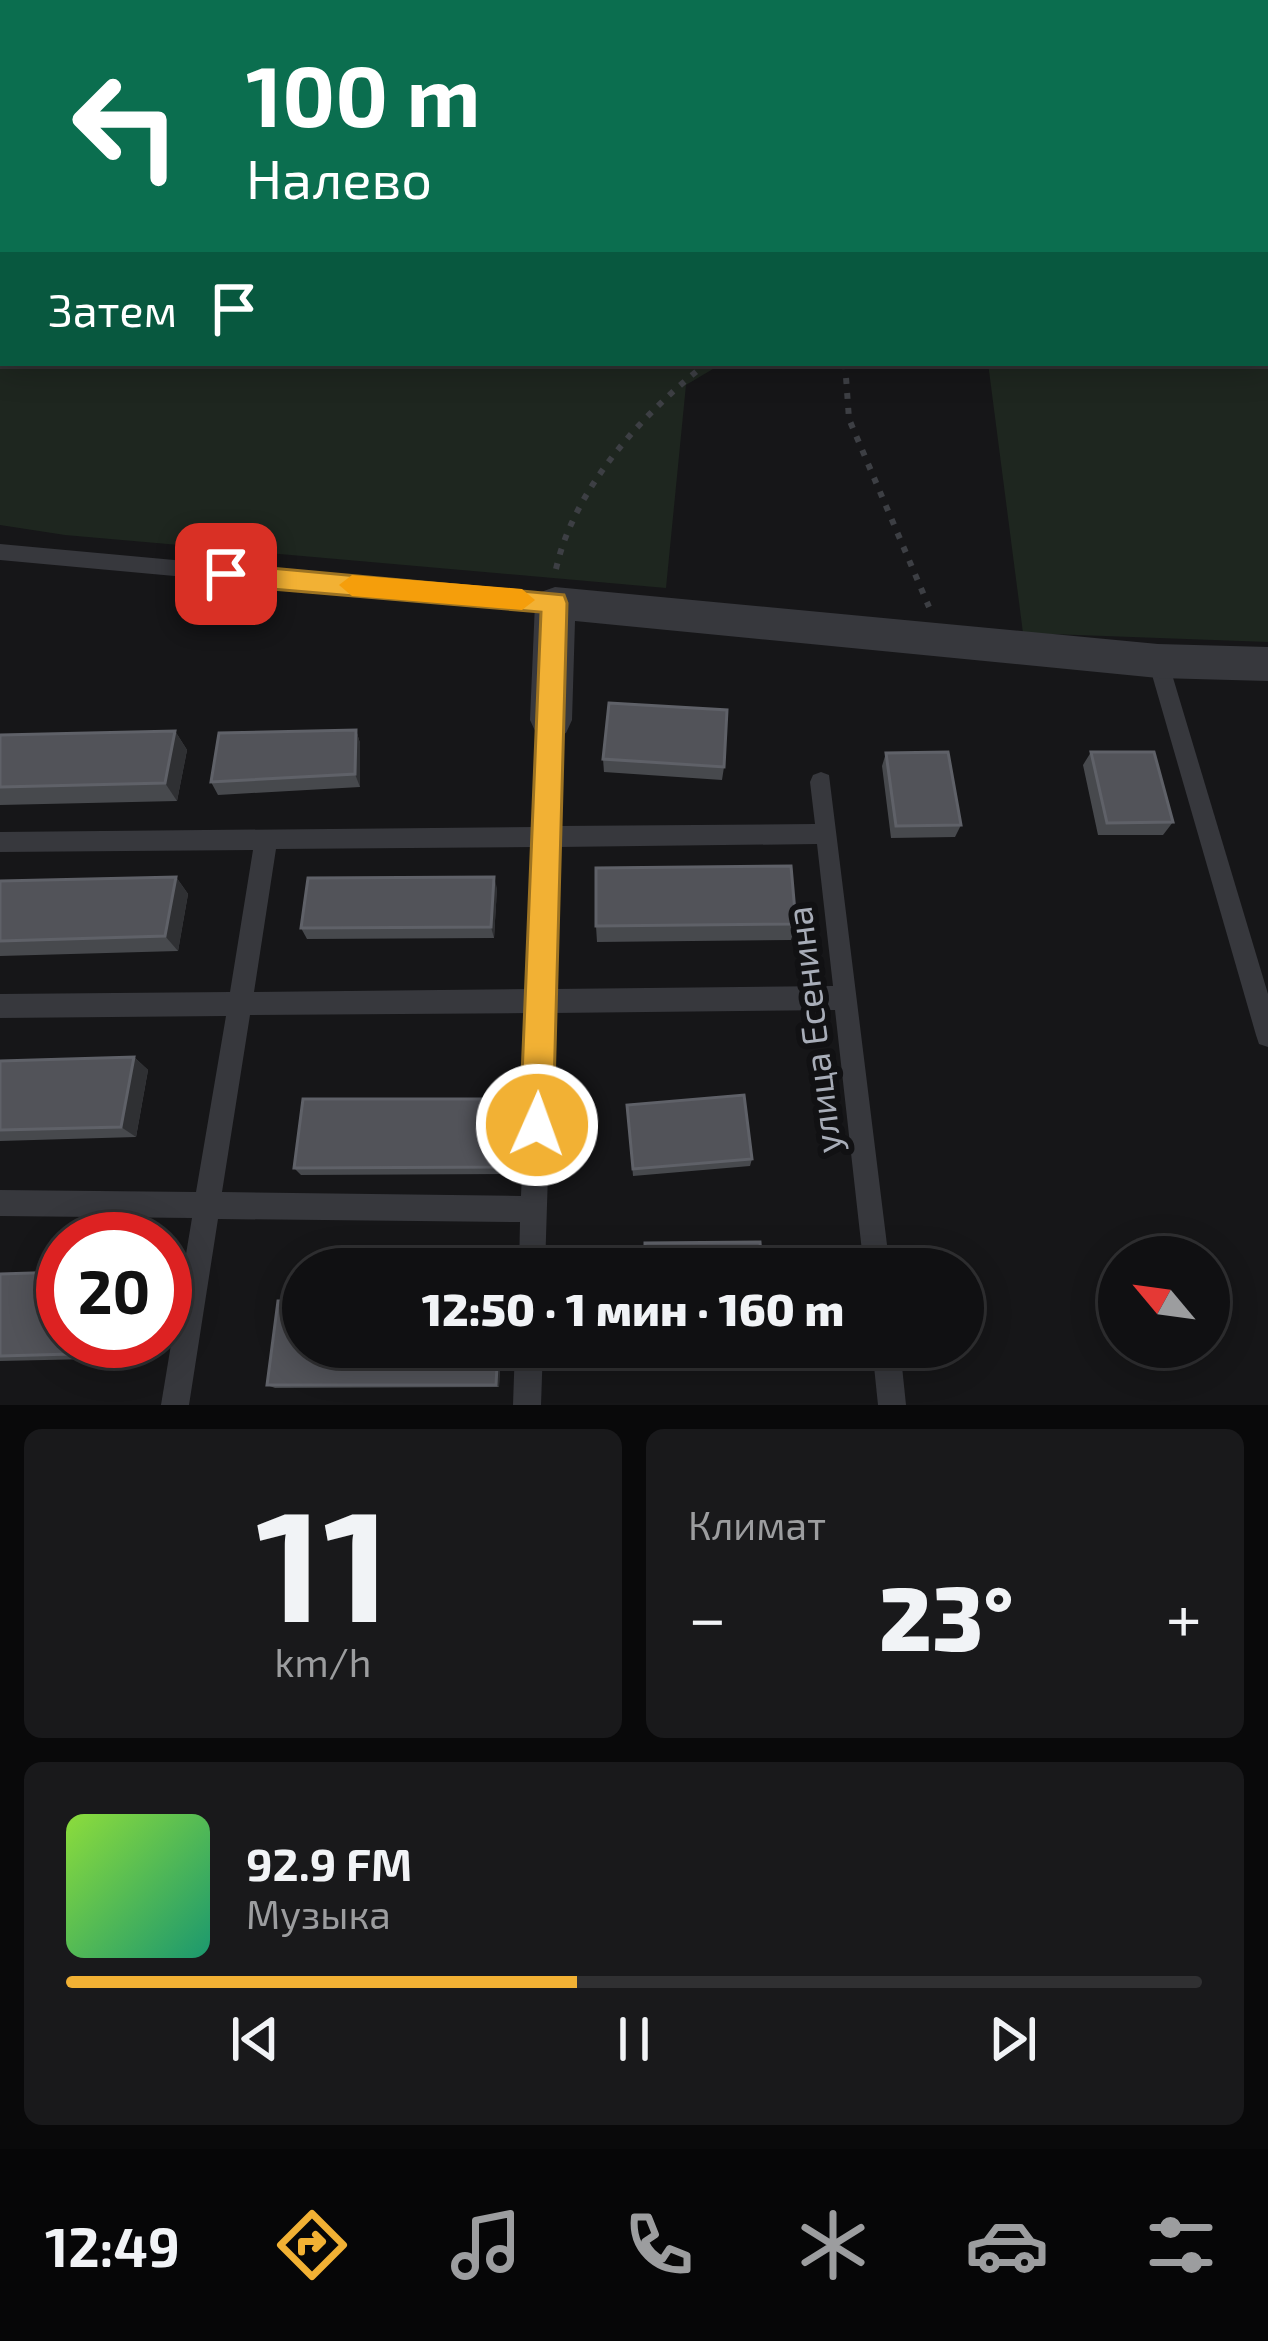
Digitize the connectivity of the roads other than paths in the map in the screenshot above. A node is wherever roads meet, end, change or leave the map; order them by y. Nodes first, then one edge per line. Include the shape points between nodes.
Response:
1 (0, 552) edge
2 (554, 603) junction
3 (1158, 661) junction
4 (1268, 664) edge
5 (551, 720) joint
6 (821, 782) dead end
7 (826, 834) junction
8 (547, 835) junction
9 (0, 842) edge
10 (266, 842) junction
11 (541, 998) junction
12 (843, 998) junction
13 (0, 1006) edge
14 (238, 1006) junction
15 (1268, 1035) edge
16 (0, 1204) edge
17 (205, 1207) junction
18 (534, 1209) junction
19 (533, 1248) edge
20 (874, 1248) edge
21 (528, 1368) edge
22 (888, 1368) edge
23 (175, 1405) edge
24 (527, 1405) edge
25 (892, 1405) edge

1 - 2 lane
2 - 3 street
2 - 5 street
3 - 4 street
3 - 15 lane
5 - 8 lane
6 - 7 lane, улица Есенина
7 - 8 lane
7 - 12 lane, улица Есенина
8 - 10 lane
8 - 11 lane
9 - 10 lane
10 - 14 lane
11 - 12 lane
11 - 14 lane
11 - 18 lane
12 - 20 lane, улица Есенина
13 - 14 lane
14 - 17 lane
16 - 17 lane
17 - 18 lane
17 - 23 lane
18 - 19 lane
21 - 24 lane
22 - 25 lane

